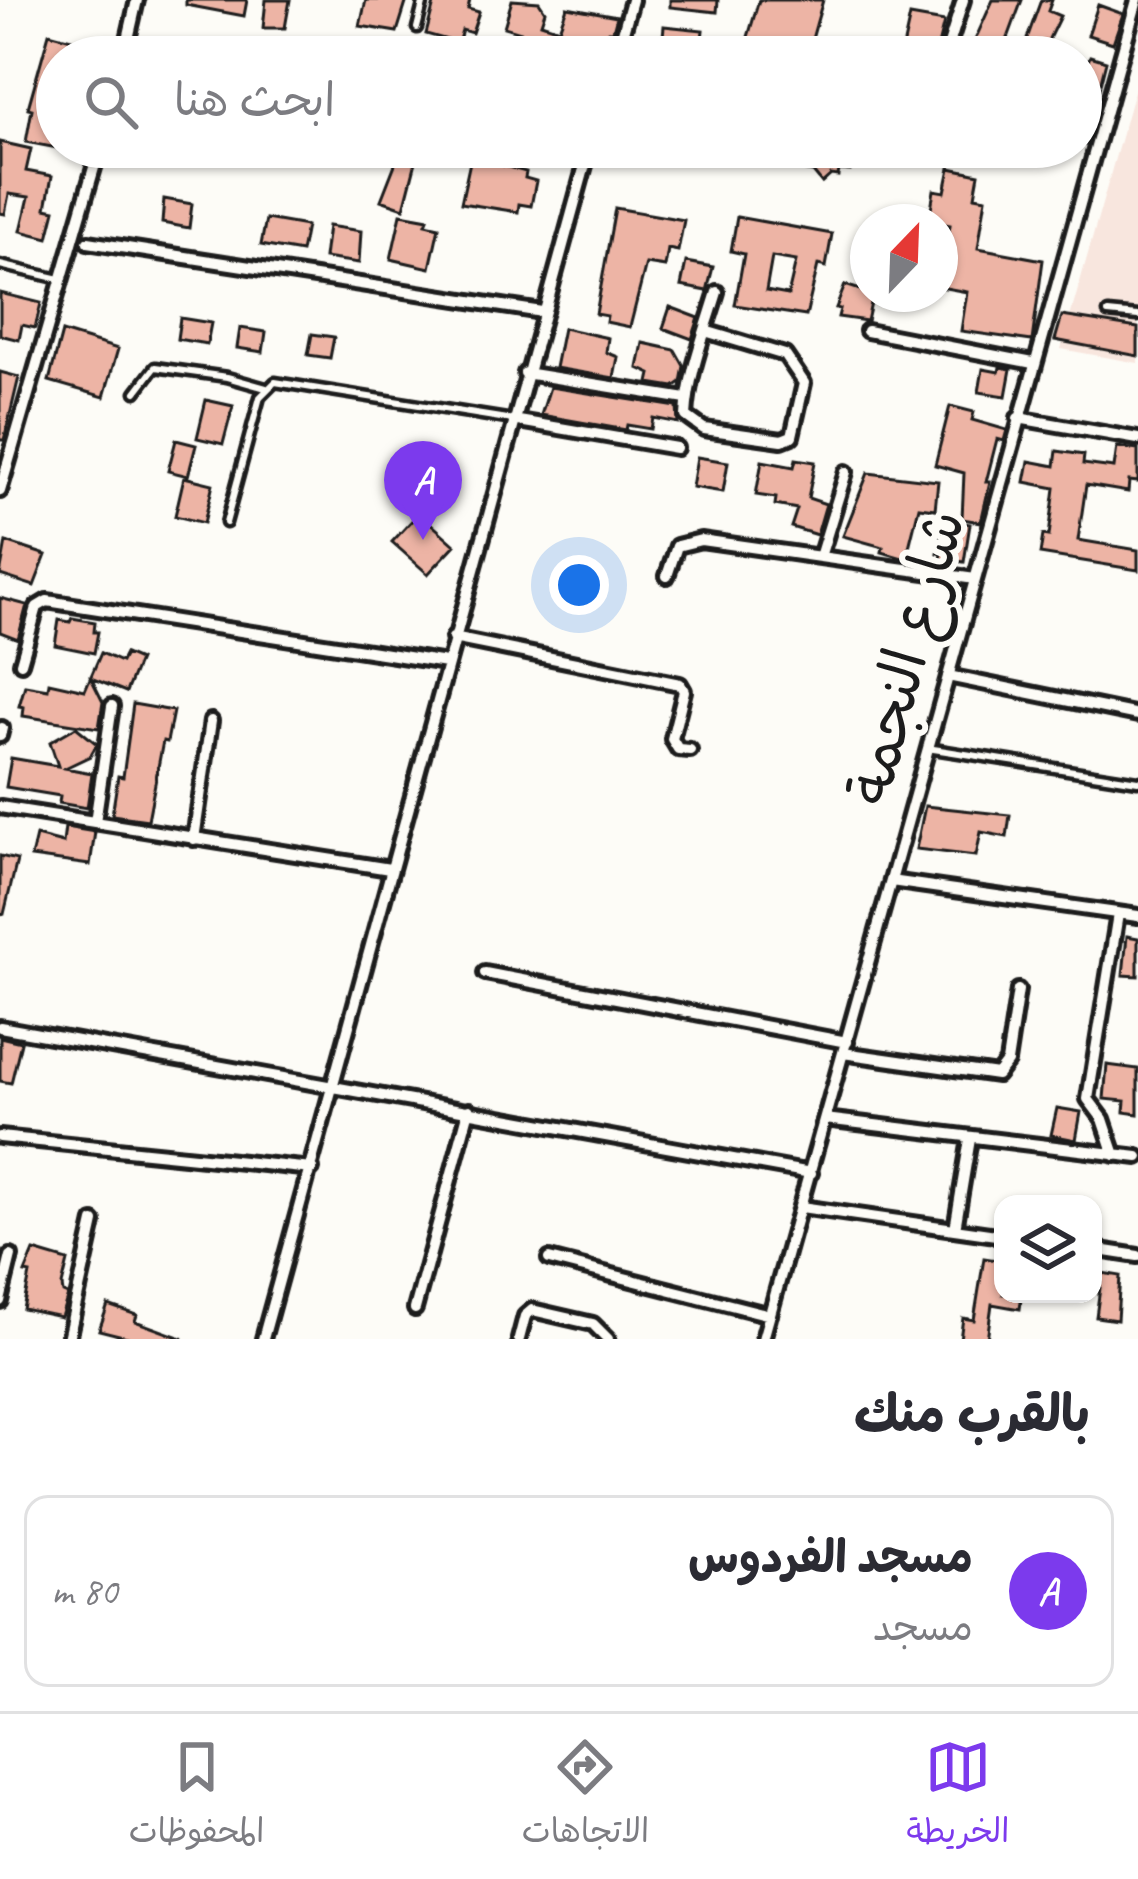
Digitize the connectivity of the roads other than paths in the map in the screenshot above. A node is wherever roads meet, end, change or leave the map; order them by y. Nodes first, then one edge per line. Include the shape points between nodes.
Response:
1 (137, 0) edge
2 (424, 0) edge
3 (632, 0) edge
4 (963, 0) edge
5 (1137, 0) edge
6 (417, 28) dead end
7 (129, 36) edge
8 (622, 36) edge
9 (952, 36) edge
10 (1102, 122) edge
11 (94, 168) edge
12 (584, 168) edge
13 (1089, 168) edge
14 (88, 242) dead end
15 (0, 265) edge
16 (60, 279) junction
17 (717, 292) dead end
18 (542, 312) junction
19 (1108, 313) dead end
20 (1138, 316) edge
21 (867, 331) dead end
22 (705, 332) junction
23 (1033, 363) junction
24 (525, 373) junction
25 (266, 388) junction
26 (136, 392) dead end
27 (686, 399) junction
28 (1018, 418) junction
29 (513, 420) junction
30 (1138, 439) edge
31 (676, 448) dead end
32 (846, 472) dead end
33 (0, 491) edge
34 (226, 523) dead end
35 (820, 557) junction
36 (667, 576) dead end
37 (975, 579) junction
38 (453, 638) junction
39 (21, 663) dead end
40 (446, 663) junction
41 (947, 676) junction
42 (112, 706) dead end
43 (1138, 715) edge
44 (211, 721) dead end
45 (928, 748) junction
46 (690, 750) dead end
47 (1138, 782) edge
48 (0, 807) edge
49 (95, 822) junction
50 (194, 838) junction
51 (390, 869) junction
52 (891, 880) junction
53 (1118, 914) junction
54 (1138, 916) edge
55 (485, 973) dead end
56 (1018, 990) dead end
57 (0, 1027) edge
58 (845, 1047) junction
59 (334, 1087) junction
60 (469, 1110) junction
61 (825, 1119) junction
62 (0, 1137) edge
63 (970, 1139) junction
64 (1115, 1155) junction
65 (1138, 1157) edge
66 (312, 1169) junction
67 (811, 1173) junction
68 (801, 1207) junction
69 (94, 1222) dead end
70 (955, 1229) junction
71 (994, 1235) edge
72 (1102, 1251) edge
73 (11, 1256) dead end
74 (1138, 1256) edge
75 (549, 1259) dead end
76 (0, 1301) edge
77 (415, 1309) dead end
78 (770, 1316) junction
79 (68, 1339) edge
80 (263, 1339) edge
81 (519, 1339) edge
82 (608, 1339) edge
83 (763, 1339) edge

1 - 7 street
2 - 6 lane
3 - 8 street
4 - 9 street
5 - 10 street, شارع النجمة
11 - 16 street
12 - 18 street
13 - 23 street, شارع النجمة
14 - 18 street
15 - 16 lane
16 - 33 street
17 - 22 street
18 - 24 street
19 - 20 lane
21 - 23 street
22 - 27 street
22 - 27 street via 785,355 804,383 795,431 782,440 704,429 686,416
23 - 28 street, شارع النجمة
24 - 27 street
24 - 29 street
25 - 26 lane via 155,367
25 - 29 lane via 275,382
25 - 34 lane
28 - 30 street
28 - 37 street, شارع النجمة
29 - 31 street
29 - 38 street
32 - 35 street
35 - 36 street via 690,541 677,546
35 - 37 street
37 - 41 street, شارع النجمة
38 - 40 street
38 - 46 street via 680,684 672,739
39 - 40 street via 37,608 47,601
40 - 51 street
41 - 43 street
41 - 45 street, شارع النجمة
42 - 49 street
44 - 50 street
45 - 47 lane
45 - 52 street, شارع النجمة
48 - 49 street
49 - 50 street
50 - 51 street
51 - 59 street
52 - 53 street
52 - 58 street, شارع النجمة
53 - 54 street
53 - 64 street via 1088,1099
55 - 58 street
56 - 58 street via 998,1076
57 - 59 street
58 - 61 street, شارع النجمة
59 - 60 street
59 - 66 street
60 - 67 street
60 - 77 street
61 - 63 street
61 - 67 street, شارع النجمة
62 - 66 street
63 - 64 street
63 - 70 street
64 - 65 street
66 - 80 street
67 - 68 street, شارع النجمة
68 - 70 street
68 - 78 street, شارع النجمة
69 - 79 street
70 - 71 street
72 - 74 street
73 - 76 street
75 - 78 street
78 - 83 street, شارع النجمة
81 - 82 street via 532,1310 592,1324

